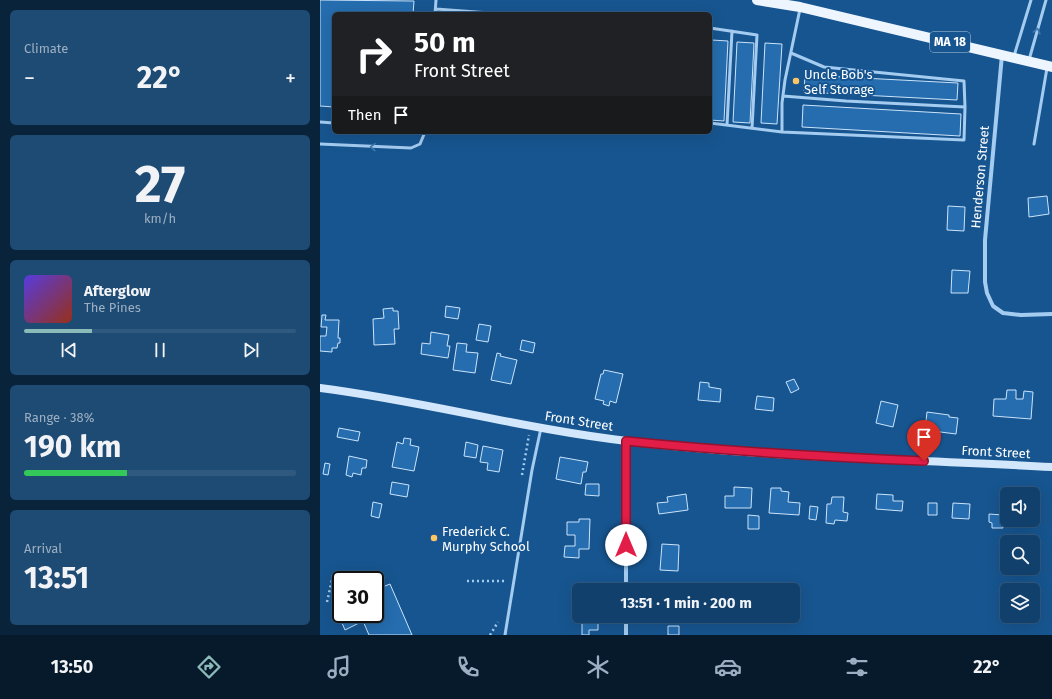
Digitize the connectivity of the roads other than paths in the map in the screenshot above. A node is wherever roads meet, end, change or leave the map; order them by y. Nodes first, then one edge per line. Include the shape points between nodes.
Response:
1 (436, 0) edge
2 (757, 0) edge
3 (1031, 0) edge
4 (1046, 0) edge
5 (800, 7) junction
6 (436, 9) junction
7 (435, 12) edge
8 (476, 12) edge
9 (712, 28) edge
10 (732, 31) junction
11 (791, 54) junction
12 (1002, 55) junction
13 (1013, 58) junction
14 (1029, 61) junction
15 (1050, 66) edge
16 (783, 96) junction
17 (965, 107) junction
18 (320, 122) edge
19 (332, 123) edge
20 (712, 123) edge
21 (727, 125) junction
22 (752, 128) junction
23 (782, 132) junction
24 (424, 134) edge
25 (320, 144) edge
26 (1034, 144) dead end
27 (1052, 314) edge
28 (320, 388) edge
29 (541, 428) junction
30 (626, 441) junction
31 (1052, 467) edge
32 (626, 583) edge
33 (626, 623) edge
34 (505, 635) edge
35 (626, 635) edge

1 - 6 lane
2 - 5 main road, MA 18
3 - 13 lane
14 -> 4 lane
5 - 11 lane
5 - 12 main road, MA 18
6 - 7 lane
6 - 8 lane
9 - 10 lane
10 - 21 lane
10 - 22 lane via 757,35
11 - 16 lane
11 - 17 lane via 824,67 964,81
12 - 13 main road, MA 18
12 - 27 street, Henderson Street via 985,240 987,293 993,306 1003,313
13 - 14 main road, MA 18
14 - 15 main road, MA 18
15 - 26 lane
16 - 17 lane
16 - 23 lane
17 - 23 lane via 964,140
18 - 19 lane
20 - 21 lane
21 - 22 lane
22 - 23 lane
24 -> 25 lane via 420,144 412,148
28 - 29 street, Front Street
29 - 30 street, Front Street
29 - 34 lane
30 - 31 street, Front Street via 853,458
30 - 32 street
33 - 35 street

